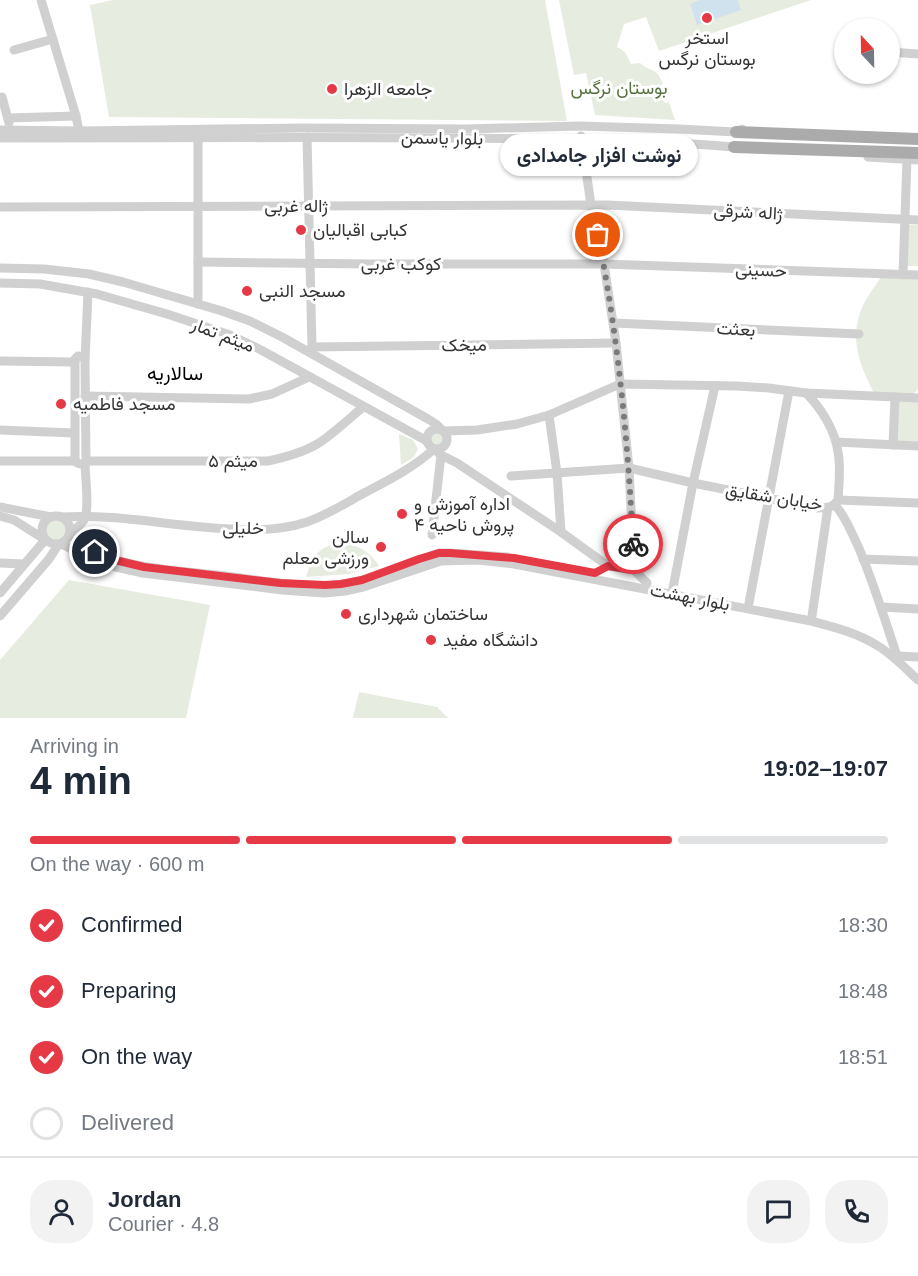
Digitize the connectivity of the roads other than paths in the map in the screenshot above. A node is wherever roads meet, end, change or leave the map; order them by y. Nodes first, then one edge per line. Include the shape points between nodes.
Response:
1 (41, 0) edge
2 (53, 39) junction
3 (14, 50) dead end
4 (900, 53) edge
5 (918, 54) edge
6 (2, 97) dead end
7 (76, 116) junction
8 (8, 118) junction
9 (579, 126) junction
10 (0, 130) edge
11 (11, 130) junction
12 (736, 132) junction
13 (918, 133) edge
14 (80, 135) junction
15 (307, 137) junction
16 (0, 138) edge
17 (198, 138) junction
18 (582, 139) junction
19 (918, 139) edge
20 (734, 147) junction
21 (913, 156) edge
22 (918, 160) edge
23 (591, 205) junction
24 (199, 206) junction
25 (309, 206) junction
26 (0, 207) edge
27 (905, 220) junction
28 (918, 220) edge
29 (198, 262) junction
30 (310, 263) junction
31 (604, 264) junction
32 (0, 268) edge
33 (903, 275) junction
34 (918, 275) edge
35 (0, 283) edge
36 (87, 292) junction
37 (198, 304) junction
38 (614, 323) junction
39 (859, 334) dead end
40 (616, 343) junction
41 (310, 349) junction
42 (86, 360) junction
43 (0, 361) edge
44 (75, 362) junction
45 (309, 377) junction
46 (620, 384) junction
47 (715, 386) junction
48 (789, 391) junction
49 (806, 393) junction
50 (86, 396) junction
51 (896, 397) junction
52 (918, 398) edge
53 (403, 405) junction
54 (363, 407) junction
55 (549, 415) junction
56 (0, 430) edge
57 (74, 433) junction
58 (447, 434) junction
59 (836, 442) junction
60 (893, 444) junction
61 (432, 445) junction
62 (918, 446) edge
63 (0, 461) edge
64 (82, 462) junction
65 (457, 463) junction
66 (629, 468) junction
67 (557, 472) junction
68 (511, 476) dead end
69 (693, 483) junction
70 (768, 498) junction
71 (834, 504) junction
72 (918, 504) edge
73 (0, 507) edge
74 (86, 515) junction
75 (0, 516) edge
76 (56, 517) junction
77 (561, 532) junction
78 (70, 533) junction
79 (432, 535) dead end
80 (45, 540) junction
81 (60, 544) junction
82 (863, 559) junction
83 (918, 561) edge
84 (0, 563) edge
85 (24, 564) junction
86 (608, 566) junction
87 (634, 570) junction
88 (595, 573) junction
89 (647, 583) junction
90 (673, 588) junction
91 (0, 593) edge
92 (749, 603) junction
93 (882, 607) junction
94 (918, 609) edge
95 (0, 616) edge
96 (812, 616) junction
97 (897, 654) junction
98 (918, 657) edge
99 (918, 674) edge
100 (918, 680) edge

1 - 2 street
2 - 3 street
2 - 7 street
4 - 5 street
6 - 8 street
7 - 8 street
7 - 14 street
8 - 11 street
9 - 12 street, بلوار یاسمن
9 - 14 street, بلوار یاسمن
9 - 18 street
10 - 11 street, بلوار یاسمن
11 - 14 street, بلوار یاسمن
12 - 13 street, بلوار یاسمن via 744,128
12 - 19 main road
14 - 16 street, بلوار یاسمن
14 - 17 street, بلوار یاسمن
15 - 17 street, بلوار یاسمن
15 - 18 street, بلوار یاسمن
15 - 25 street
17 - 24 street
18 - 20 street, بلوار یاسمن
18 - 23 street
20 - 21 main road
20 - 21 street, بلوار یاسمن via 743,151
21 - 22 street, بلوار یاسمن
21 - 27 street
23 - 25 street, ژاله غربی
23 - 27 street, ژاله شرقی
23 - 31 street
24 - 25 street, ژاله غربی
24 - 26 street, ژاله غربی
24 - 29 street
25 - 30 street
27 - 28 street, ژاله شرقی
27 - 33 street
29 - 30 street, کوکب غربی
29 - 37 street
30 - 31 street, کوکب غربی
30 - 41 street
31 - 33 street, حسینی
31 - 38 street
32 - 37 street, میثم تمار via 88,274
33 - 34 street, حسینی
35 - 36 street, میثم تمار via 40,284
36 - 42 street
36 - 45 street, میثم تمار via 230,335
37 - 41 street, میثم تمار via 250,321
38 - 39 street, بعثت
38 - 40 street
40 - 41 street, میخک
40 - 46 street
41 - 53 street, میثم تمار
42 - 44 street via 78,356
42 - 50 street
43 - 44 street
44 - 57 street
45 - 50 street via 249,399
45 - 54 street, میثم تمار
46 - 47 street
46 - 55 street
46 - 66 street
47 - 48 street
47 - 69 street
48 - 49 street
48 - 70 street
49 - 51 street
49 - 59 street, خیابان شقایق
50 - 64 street
51 - 52 street
51 - 60 street
53 - 58 street
53 - 61 street via 424,422
54 - 61 street, میثم تمار
54 - 64 street, میثم ۵ via 321,442 285,458
55 - 58 street via 500,428
55 - 67 street
56 - 57 street
57 - 64 street
58 - 61 street via 444,447
58 - 61 street via 433,430
58 - 65 street via 449,451
59 - 60 street
59 - 71 street, خیابان شقایق via 839,464
60 - 62 street
61 - 65 street, میثم تمار
61 - 74 street, خلیلی via 390,479 305,522 227,529
61 - 79 street
63 - 64 street, میثم ۵
64 - 74 street
65 - 77 street, میثم تمار
66 - 67 street, خیابان شقایق
66 - 69 street, خیابان شقایق
66 - 87 street
67 - 68 street, خیابان شقایق
67 - 77 street
69 - 70 street, خیابان شقایق
69 - 90 street
70 - 71 street, خیابان شقایق via 818,508
70 - 92 street
71 - 72 street
71 - 82 street via 846,519
71 - 96 street
73 - 76 street, خلیلی
74 - 76 street, خلیلی
74 - 78 street
75 - 80 street via 14,520
76 - 78 street via 68,523
76 - 80 street via 46,519 41,529
77 - 86 street, میثم تمار
78 - 81 street
78 - 88 street, بلوار بهشت via 95,552 144,567 296,584 362,580 439,553 514,558
80 - 81 street
80 - 85 street
81 - 95 street
81 - 100 street, بلوار بهشت via 90,558 143,573 311,592 363,587 441,561 514,564 836,627 879,646
82 - 83 street
82 - 93 street
84 - 85 street
85 - 91 street
86 - 87 street
86 - 88 street
87 - 89 street
88 - 89 street, بلوار بهشت
89 - 90 street, بلوار بهشت
90 - 92 street, بلوار بهشت
92 - 96 street, بلوار بهشت
93 - 94 street
93 - 97 street
96 - 97 street, بلوار بهشت via 858,630
97 - 98 street
97 - 99 street, بلوار بهشت

